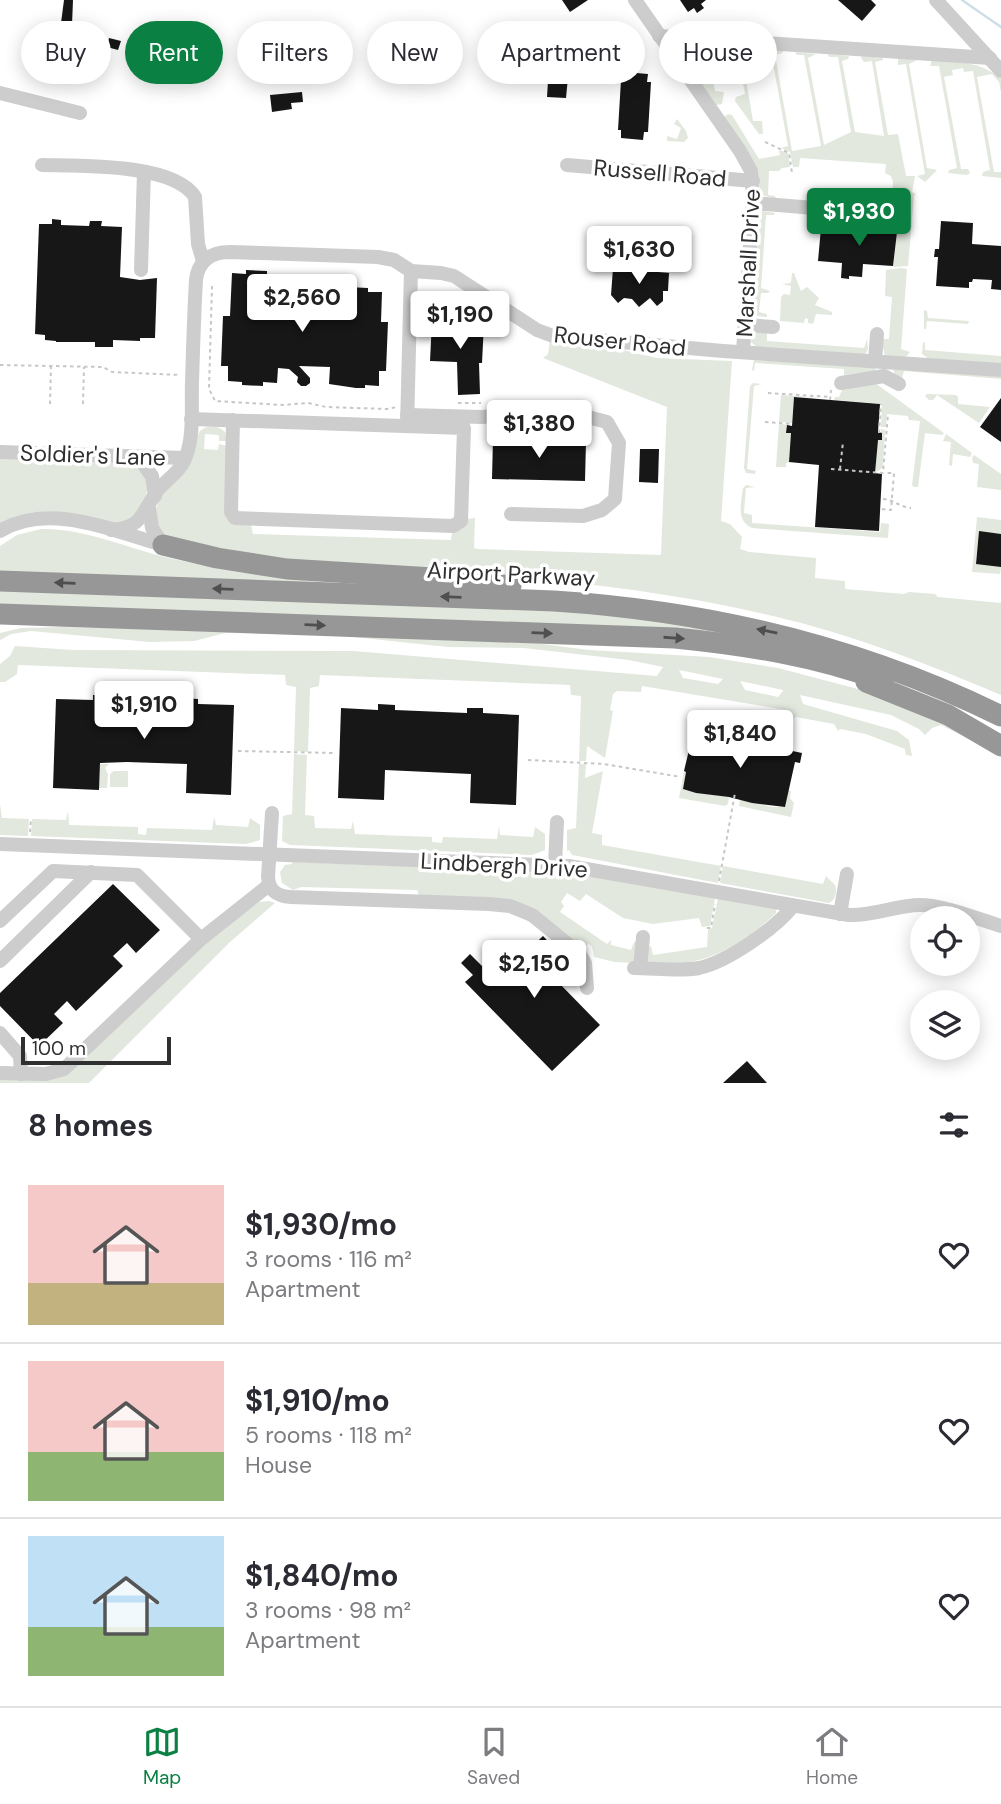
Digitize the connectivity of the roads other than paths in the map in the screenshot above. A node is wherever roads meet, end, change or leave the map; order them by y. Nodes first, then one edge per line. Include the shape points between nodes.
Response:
1 (635, 0) edge
2 (936, 0) edge
3 (659, 36) edge
4 (777, 44) edge
5 (989, 58) junction
6 (1001, 71) edge
7 (693, 84) edge
8 (0, 93) edge
9 (80, 113) dead end
10 (567, 164) dead end
11 (42, 165) dead end
12 (144, 172) junction
13 (753, 181) junction
14 (753, 203) junction
15 (876, 213) dead end
16 (203, 261) junction
17 (141, 270) dead end
18 (411, 271) junction
19 (745, 324) junction
20 (773, 327) dead end
21 (877, 334) dead end
22 (745, 357) junction
23 (882, 366) junction
24 (1001, 370) edge
25 (841, 383) dead end
26 (899, 384) dead end
27 (407, 416) junction
28 (191, 419) junction
29 (233, 420) junction
30 (0, 452) edge
31 (138, 457) junction
32 (185, 458) junction
33 (152, 502) junction
34 (511, 514) dead end
35 (111, 530) junction
36 (0, 531) edge
37 (163, 545) junction
38 (0, 581) edge
39 (665, 612) junction
40 (0, 614) edge
41 (53, 615) junction
42 (0, 628) edge
43 (833, 649) junction
44 (802, 658) junction
45 (1001, 703) edge
46 (1001, 716) edge
47 (1001, 731) edge
48 (1001, 746) edge
49 (272, 813) dead end
50 (557, 822) dead end
51 (0, 844) edge
52 (270, 854) junction
53 (555, 865) junction
54 (91, 872) junction
55 (847, 874) dead end
56 (269, 885) junction
57 (793, 906) junction
58 (840, 914) junction
59 (0, 922) edge
60 (1001, 926) edge
61 (643, 937) dead end
62 (201, 939) junction
63 (0, 961) edge
64 (587, 988) dead end
65 (0, 1033) edge
66 (0, 1073) edge
67 (21, 1074) junction

1 - 3 street, Marshall Drive
2 - 5 street
4 - 5 street
5 - 6 street
7 - 13 street, Marshall Drive via 740,151
8 - 9 street
10 - 13 street, Russell Road
11 - 12 street
12 - 16 street via 192,191
12 - 17 street
13 - 14 street, Marshall Drive
14 - 15 street
14 - 19 street, Marshall Drive
16 - 18 street, Rouser Road via 222,252 378,257
16 - 28 street via 195,280
18 - 22 street, Rouser Road via 454,276 547,335
18 - 27 street
19 - 20 street
19 - 22 street, Marshall Drive
21 - 23 street
22 - 23 street, Rouser Road
23 - 24 street, Rouser Road
23 - 25 street
23 - 26 street
27 - 29 street
27 - 29 street via 464,428 458,524 235,518 231,512
27 - 34 street via 482,417 544,411 607,422 619,443 615,499 583,516
28 - 29 street
28 - 32 street
30 - 31 street, Soldier's Lane
31 - 32 street, Soldier's Lane
31 - 33 street via 152,477
32 - 33 street
33 - 35 street via 131,527
33 - 37 street via 152,528
35 - 36 street via 57,517 29,518
35 - 37 street
37 - 39 highway via 287,569 447,579
39 -> 38 highway, Airport Parkway via 554,601
43 -> 39 highway, Airport Parkway
40 - 41 highway
41 - 42 highway
41 -> 44 highway via 675,638
43 - 45 highway via 876,653
43 - 46 highway, Airport Parkway via 915,677
44 - 47 highway via 872,676
44 - 48 highway via 923,704
49 - 52 street
50 - 53 street
51 - 52 street, Lindbergh Drive
52 - 53 street, Lindbergh Drive
52 - 56 street
53 - 57 street, Lindbergh Drive
54 - 59 street via 52,872
54 - 62 street via 137,875
54 - 63 street
55 - 58 street
56 - 62 street
56 - 64 street via 283,896 510,906 532,915 583,957
57 - 58 street, Lindbergh Drive
57 - 61 street via 762,933 711,965 637,968
58 - 60 street, Lindbergh Drive via 927,905
62 - 67 street via 64,1069 52,1074
65 - 67 street via 20,1056
66 - 67 street

